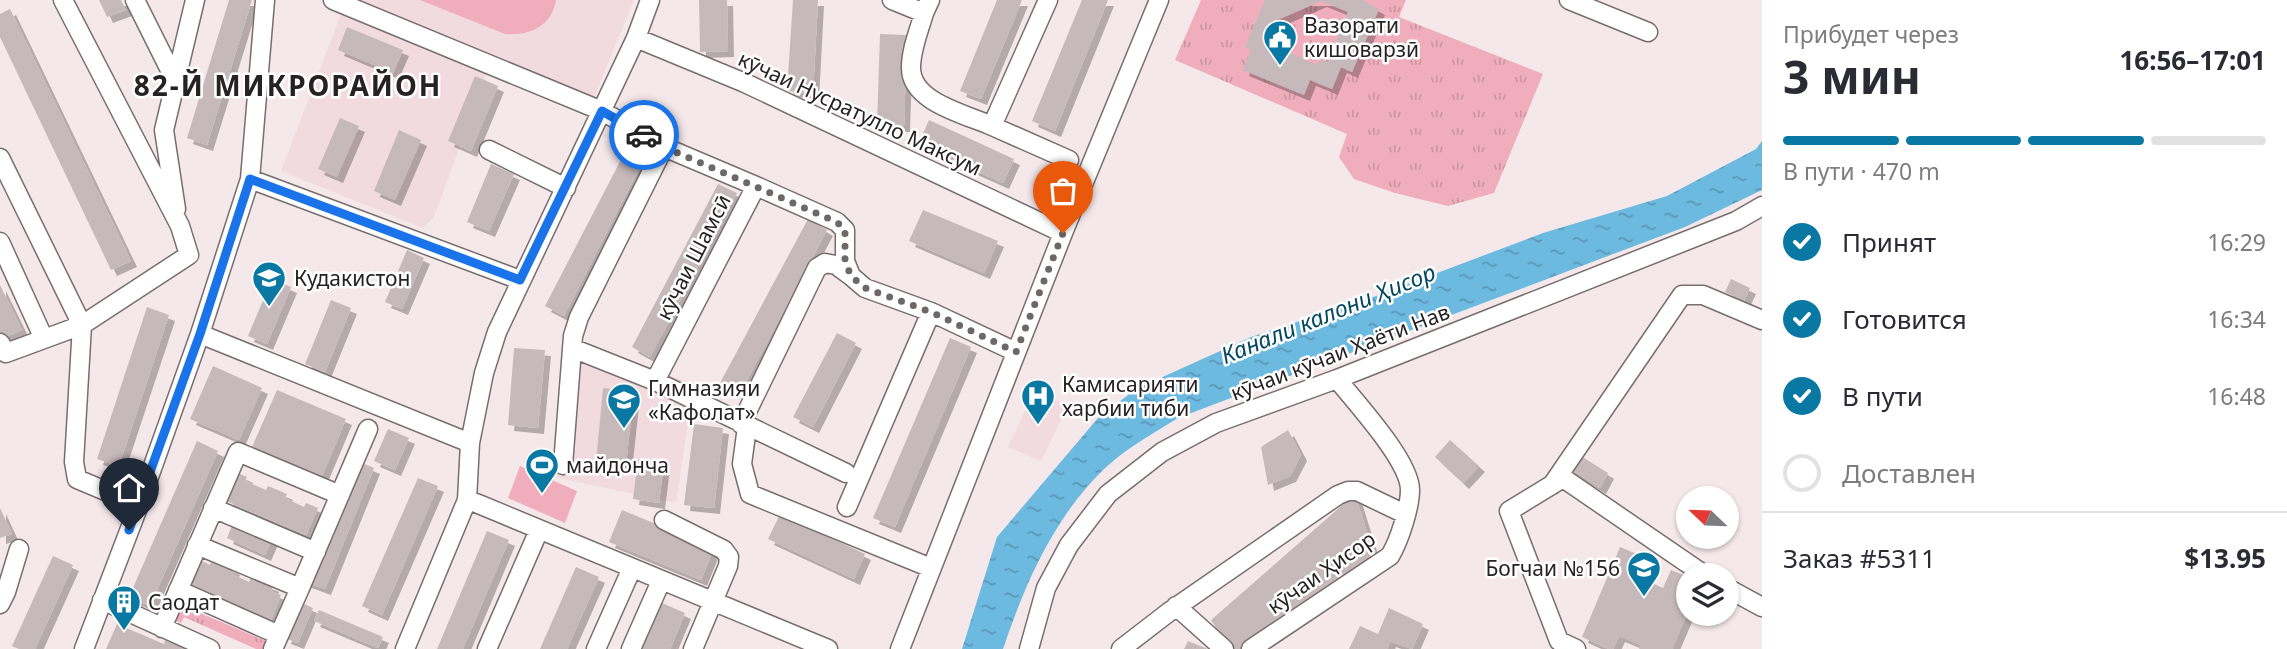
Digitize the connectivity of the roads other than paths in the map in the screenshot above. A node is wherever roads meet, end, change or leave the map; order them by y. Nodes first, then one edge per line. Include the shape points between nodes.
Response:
1 (63, 0) edge
2 (135, 0) edge
3 (195, 0) edge
4 (265, 0) edge
5 (333, 0) edge
6 (650, 0) edge
7 (892, 0) edge
8 (1048, 0) edge
9 (1159, 0) edge
10 (1569, 0) edge
11 (927, 7) edge
12 (1648, 32) dead end
13 (636, 38) junction
14 (176, 82) junction
15 (602, 111) junction
16 (992, 126) junction
17 (664, 147) junction
18 (489, 150) dead end
19 (0, 158) edge
20 (1069, 160) dead end
21 (250, 179) junction
22 (756, 186) junction
23 (566, 188) junction
24 (1762, 206) edge
25 (179, 225) junction
26 (1063, 233) junction
27 (0, 242) edge
28 (851, 276) junction
29 (520, 280) junction
30 (931, 312) junction
31 (1762, 320) edge
32 (82, 325) junction
33 (200, 334) junction
34 (44, 339) junction
35 (0, 343) edge
36 (572, 348) junction
37 (1016, 352) junction
38 (1337, 379) junction
39 (655, 382) junction
40 (744, 425) junction
41 (368, 429) dead end
42 (470, 443) junction
43 (563, 465) dead end
44 (846, 473) dead end
45 (1552, 485) junction
46 (340, 495) junction
47 (476, 503) dead end
48 (139, 505) junction
49 (847, 507) dead end
50 (213, 508) junction
51 (1405, 514) junction
52 (664, 520) dead end
53 (539, 530) junction
54 (197, 545) junction
55 (19, 549) dead end
56 (316, 552) junction
57 (1687, 563) edge
58 (632, 568) junction
59 (931, 568) junction
60 (661, 580) junction
61 (300, 588) junction
62 (178, 590) junction
63 (1739, 595) edge
64 (102, 600) junction
65 (713, 602) junction
66 (0, 604) edge
67 (1176, 607) junction
68 (1762, 607) edge
69 (162, 628) junction
70 (276, 642) edge
71 (84, 649) edge
72 (210, 649) edge
73 (405, 649) edge
74 (487, 649) edge
75 (596, 649) edge
76 (631, 649) edge
77 (692, 649) edge
78 (828, 649) edge
79 (901, 649) edge
80 (1029, 649) edge
81 (1121, 649) edge
82 (1224, 649) edge
83 (1251, 649) edge
84 (1576, 649) edge

1 - 25 street
2 - 14 street
3 - 14 street
4 - 21 street
5 - 15 street
6 - 13 street
7 - 11 street
8 - 16 street
9 - 26 street
10 - 12 street
11 - 16 street via 912,54 915,86 925,96
13 - 15 street
13 - 26 street, кӯчаи Нусратулло Максум via 746,83
14 - 25 street via 164,130
15 - 17 street
15 - 23 street
16 - 20 street
17 - 22 street
17 - 36 street via 579,317
18 - 23 street
19 - 32 street
21 - 29 street
21 - 33 street
22 - 28 street, кӯчаи Шамсӣ via 837,222 845,230 845,261
22 - 39 street, кӯчаи Шамсӣ
23 - 29 street
24 - 38 street, кӯчаи кӯчаи Ҳаёти Нав via 1736,221
25 - 32 street via 189,256
26 - 37 street
27 - 34 street
28 - 30 street via 865,288
28 - 40 street via 836,265 825,263 817,268
29 - 42 street via 484,373
30 - 37 street
30 - 49 street
31 - 45 street via 1703,295 1682,295
32 - 34 street
32 - 48 street via 74,462 77,479
33 - 42 street
33 - 48 street
34 - 35 street via 6,353
36 - 39 street
36 - 43 street
37 - 59 street
38 - 51 street, кӯчаи Ҳисор via 1402,462 1410,489
38 - 80 street, кӯчаи кӯчаи Ҳаёти Нав via 1216,423 1162,452 1108,494 1069,545 1046,588
39 - 40 street
40 - 44 street
40 - 59 street via 742,464 750,494
41 - 46 street
42 - 73 street via 467,500
45 - 57 street via 1563,478
45 - 84 street via 1509,511 1559,641
46 - 50 street via 237,452
46 - 56 street
47 - 53 street
48 - 64 street
50 - 54 street
50 - 56 street
51 - 67 street via 1363,494 1348,491 1338,495
51 - 83 street, кӯчаи Ҳисор via 1400,540 1390,556
52 - 65 street via 724,550 729,557
53 - 58 street
53 - 74 street
54 - 61 street
54 - 62 street
55 - 66 street
56 - 61 street
58 - 60 street
58 - 75 street
59 - 79 street
60 - 65 street
60 - 76 street
61 - 70 street
62 - 69 street
62 - 70 street
63 - 68 street
64 - 69 street
64 - 71 street
65 - 77 street
65 - 78 street
67 - 81 street
67 - 82 street
69 - 72 street

